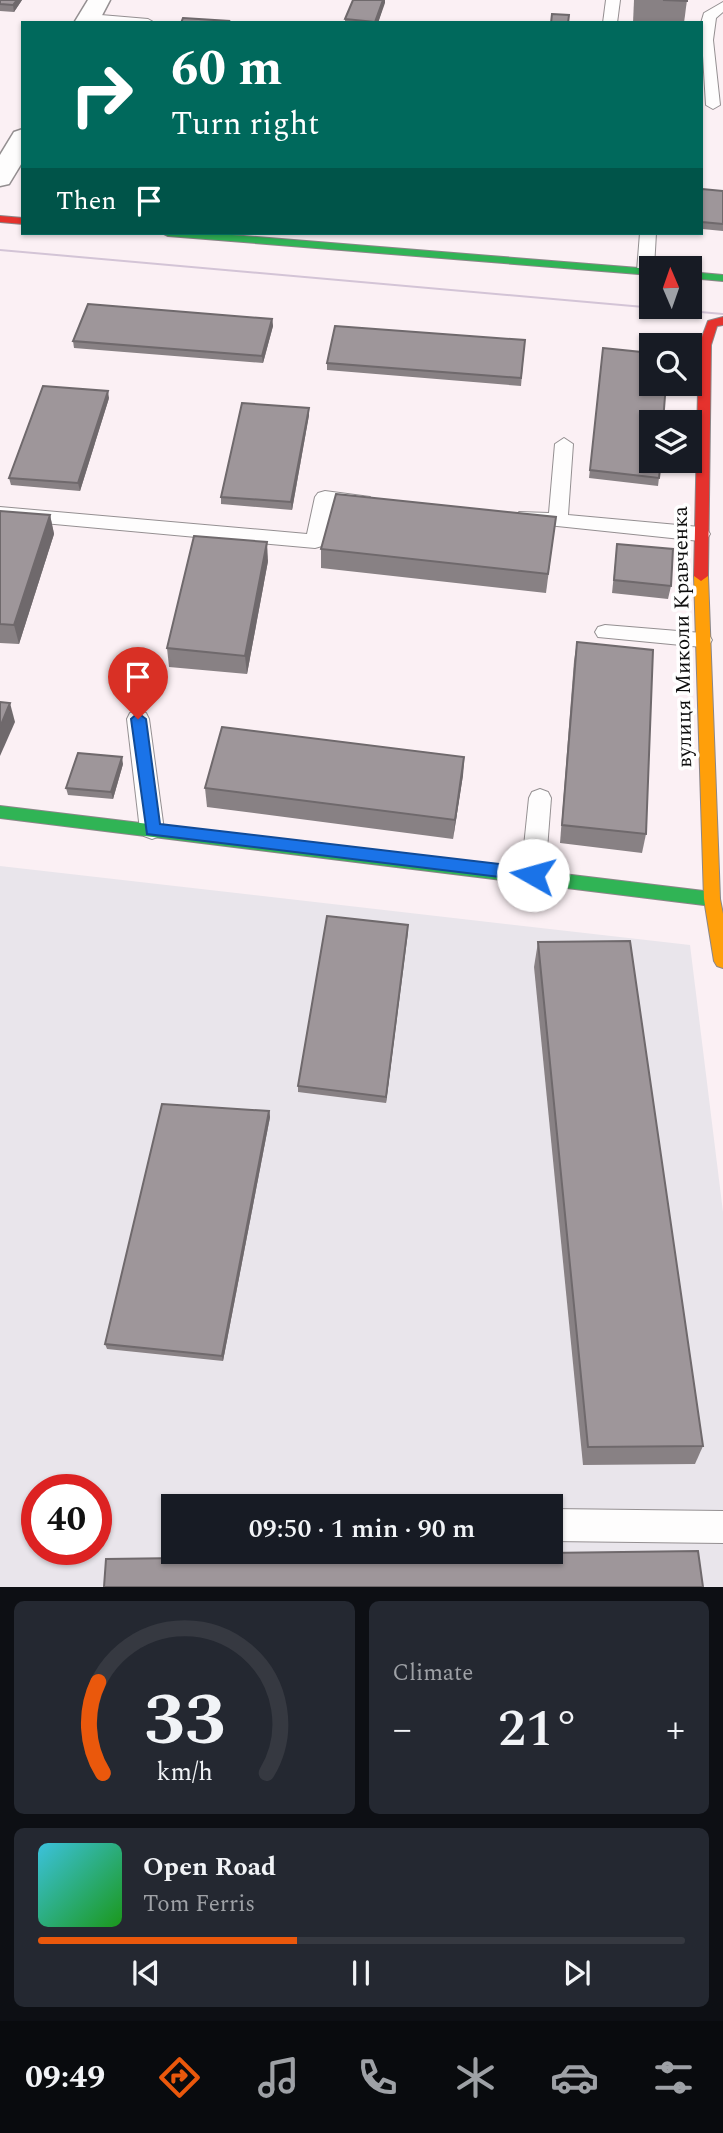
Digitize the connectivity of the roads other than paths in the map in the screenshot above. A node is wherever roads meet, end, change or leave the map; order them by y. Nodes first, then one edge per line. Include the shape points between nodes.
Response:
1 (613, 0) edge
2 (723, 6) edge
3 (91, 14) edge
4 (135, 21) edge
5 (610, 21) edge
6 (704, 40) edge
7 (713, 105) dead end
8 (21, 141) edge
9 (0, 178) edge
10 (0, 219) edge
11 (21, 221) edge
12 (193, 235) edge
13 (648, 235) edge
14 (648, 256) edge
15 (639, 271) edge
16 (702, 276) edge
17 (723, 278) edge
18 (723, 321) edge
19 (564, 444) dead end
20 (380, 502) edge
21 (0, 513) edge
22 (503, 515) edge
23 (558, 521) junction
24 (700, 534) junction
25 (605, 632) dead end
26 (702, 640) junction
27 (138, 719) dead end
28 (540, 798) dead end
29 (0, 812) edge
30 (152, 830) junction
31 (533, 875) junction
32 (712, 898) junction
33 (723, 961) edge
34 (563, 1525) edge
35 (723, 1527) edge

1 - 5 lane
2 - 6 lane via 709,16
3 - 4 lane
6 - 7 lane
8 - 9 street
10 - 11 street
12 - 15 street
13 - 14 lane
16 - 17 street
18 - 24 street, вулиця Миколи Кравченка via 712,324 705,345
19 - 23 lane
20 - 21 lane via 325,497 315,541
22 - 23 lane
23 - 24 lane
24 - 26 street, вулиця Миколи Кравченка
25 - 26 lane
26 - 32 street, вулиця Миколи Кравченка
27 - 30 lane
28 - 31 lane
29 - 30 street
30 - 31 street
31 - 32 street
32 - 33 street, вулиця Миколи Кравченка
34 - 35 lane

